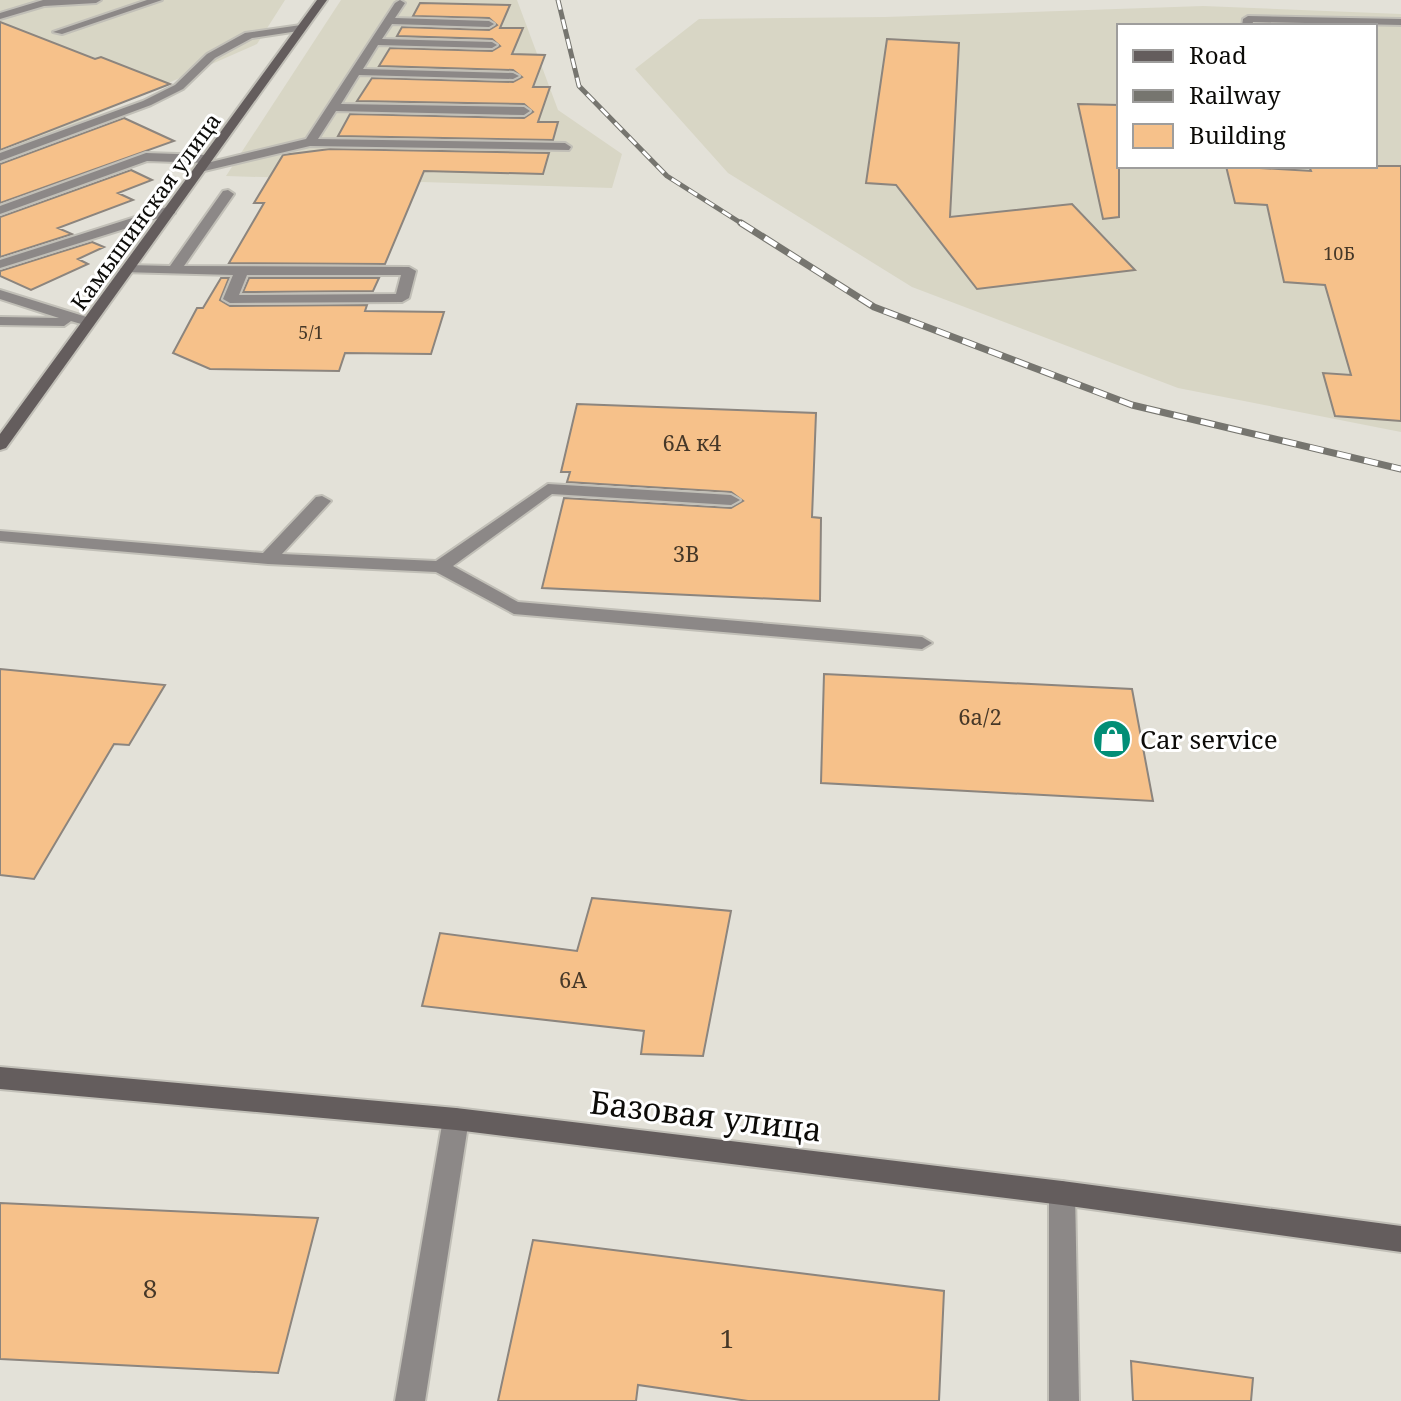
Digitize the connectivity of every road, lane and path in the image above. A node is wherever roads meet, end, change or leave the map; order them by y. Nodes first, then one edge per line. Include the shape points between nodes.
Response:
1 (96, 0) edge
2 (157, 0) edge
3 (322, 0) edge
4 (39, 1) edge
5 (400, 3) dead end
6 (0, 16) edge
7 (389, 21) junction
8 (1401, 22) edge
9 (489, 24) dead end
10 (1247, 24) edge
11 (301, 28) junction
12 (58, 32) dead end
13 (376, 42) junction
14 (492, 45) dead end
15 (356, 72) junction
16 (513, 76) dead end
17 (334, 107) junction
18 (524, 111) dead end
19 (310, 142) junction
20 (565, 147) dead end
21 (0, 157) edge
22 (204, 163) junction
23 (228, 194) dead end
24 (0, 210) edge
25 (170, 210) junction
26 (0, 264) edge
27 (127, 269) junction
28 (174, 270) junction
29 (242, 271) junction
30 (0, 294) edge
31 (0, 321) edge
32 (88, 322) junction
33 (0, 445) edge
34 (731, 500) dead end
35 (322, 501) dead end
36 (0, 536) edge
37 (268, 559) junction
38 (440, 567) junction
39 (922, 643) dead end
40 (0, 1078) edge
41 (456, 1119) junction
42 (1062, 1193) junction
43 (1401, 1239) edge
44 (410, 1401) edge
45 (1064, 1401) edge

1 - 4 street
2 - 12 street
3 - 11 street, Камышинская улица
4 - 6 street
5 - 7 street
7 - 9 street
7 - 13 street
8 - 10 street via 1248,19
11 - 21 street via 249,35 211,56 179,87 147,103
11 - 22 street, Камышинская улица
13 - 14 street
13 - 15 street
15 - 16 street
15 - 17 street
17 - 18 street
17 - 19 street
19 - 20 street
19 - 22 street
22 - 24 street via 146,157
22 - 25 street, Камышинская улица
23 - 28 street
25 - 26 street
25 - 27 street, Камышинская улица
27 - 28 street
27 - 32 street, Камышинская улица
28 - 29 street
29 - 29 street via 230,299 402,298 409,271
30 - 32 street
31 - 32 street
32 - 33 street, Камышинская улица
34 - 38 street via 548,489
35 - 37 street
36 - 37 street
37 - 38 street
38 - 39 street via 514,608
40 - 41 street, Базовая улица
41 - 42 street, Базовая улица
41 - 44 street
42 - 43 street, Базовая улица
42 - 45 street

